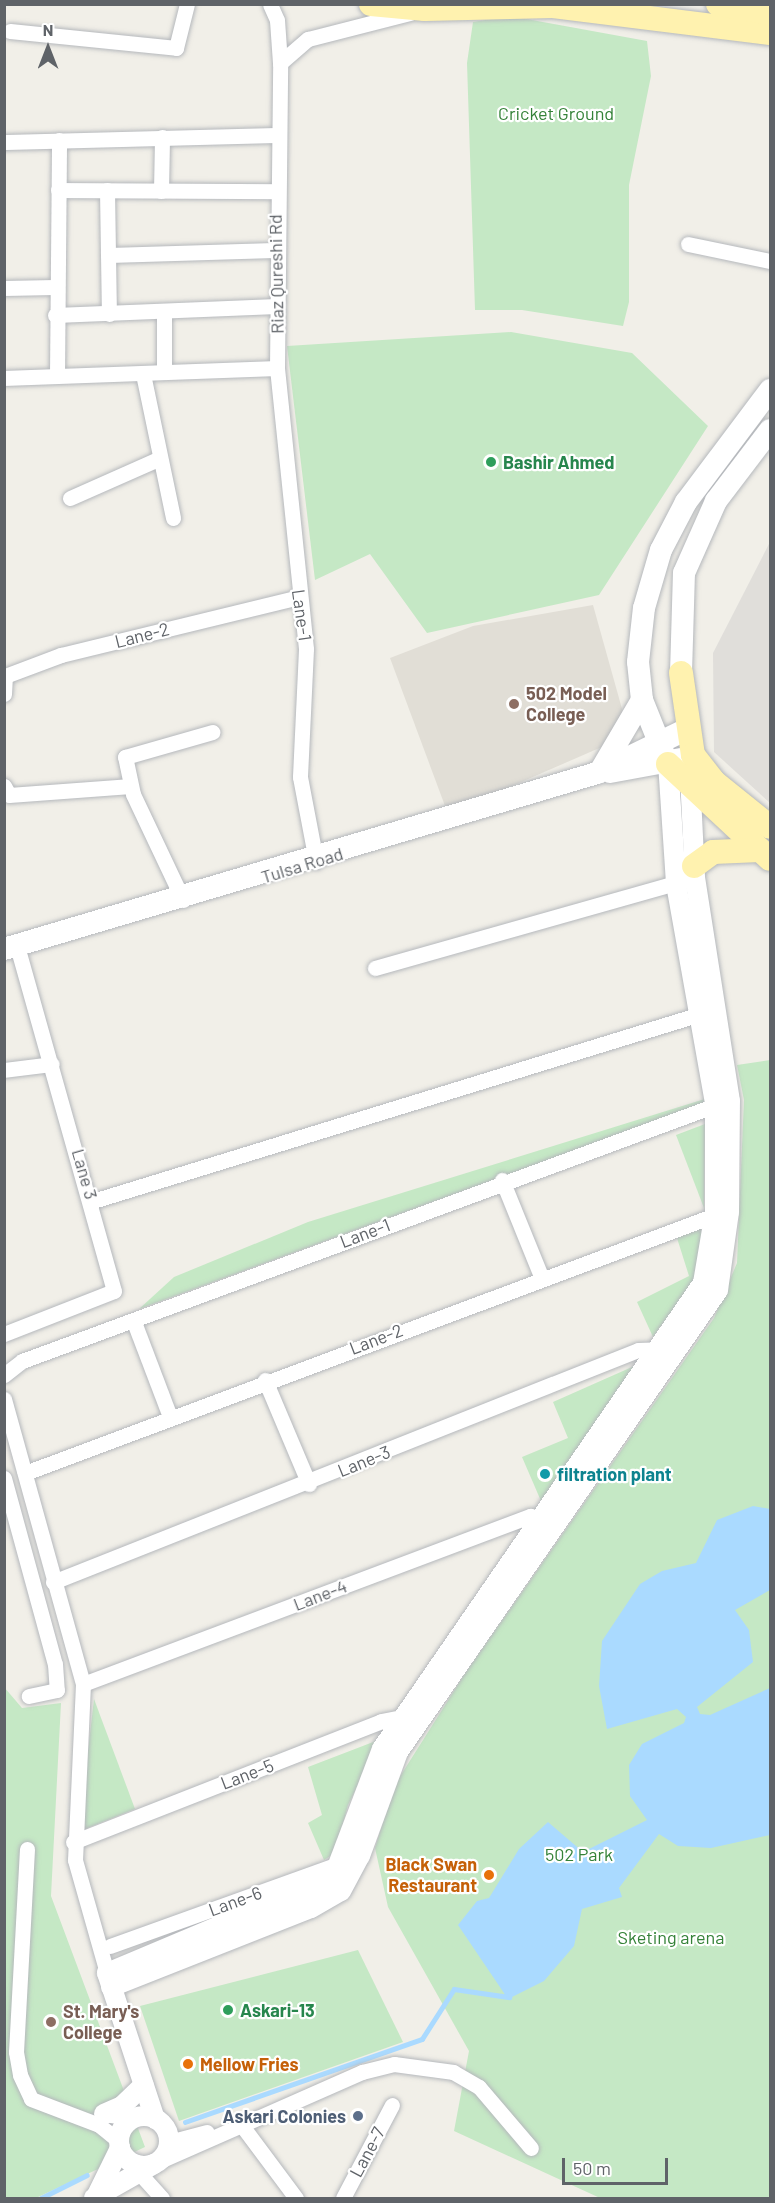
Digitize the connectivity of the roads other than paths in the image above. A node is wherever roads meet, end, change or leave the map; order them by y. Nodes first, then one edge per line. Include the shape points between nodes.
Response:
1 (187, 4) edge
2 (270, 4) edge
3 (371, 4) edge
4 (718, 4) edge
5 (425, 9) junction
6 (771, 13) edge
7 (10, 32) dead end
8 (771, 33) edge
9 (280, 63) junction
10 (278, 135) junction
11 (162, 137) junction
12 (59, 140) junction
13 (4, 142) edge
14 (58, 190) junction
15 (107, 190) junction
16 (161, 191) junction
17 (276, 191) junction
18 (688, 244) dead end
19 (275, 250) junction
20 (108, 255) junction
21 (771, 261) edge
22 (56, 287) junction
23 (4, 288) edge
24 (277, 306) junction
25 (164, 313) junction
26 (109, 314) junction
27 (56, 315) junction
28 (277, 368) junction
29 (164, 371) junction
30 (143, 374) junction
31 (57, 376) junction
32 (4, 378) edge
33 (771, 390) edge
34 (771, 430) edge
35 (158, 459) junction
36 (70, 498) dead end
37 (173, 518) dead end
38 (299, 597) junction
39 (681, 673) joint
40 (5, 675) edge
41 (4, 694) edge
42 (642, 700) junction
43 (687, 729) junction
44 (213, 732) dead end
45 (663, 754) junction
46 (693, 755) junction
47 (597, 773) junction
48 (4, 786) edge
49 (131, 786) junction
50 (688, 788) junction
51 (771, 826) edge
52 (765, 854) edge
53 (316, 861) junction
54 (694, 872) junction
55 (676, 883) junction
56 (183, 900) junction
57 (10, 948) edge
58 (375, 968) dead end
59 (710, 1011) junction
60 (52, 1064) junction
61 (4, 1070) edge
62 (722, 1102) junction
63 (502, 1180) junction
64 (93, 1201) junction
65 (722, 1212) junction
66 (541, 1276) junction
67 (134, 1322) junction
68 (4, 1334) edge
69 (668, 1350) junction
70 (4, 1375) edge
71 (265, 1380) junction
72 (4, 1399) edge
73 (170, 1416) junction
74 (25, 1473) junction
75 (4, 1478) edge
76 (309, 1484) junction
77 (549, 1521) junction
78 (53, 1582) junction
79 (83, 1684) junction
80 (29, 1696) dead end
81 (414, 1715) junction
82 (73, 1842) junction
83 (27, 1849) dead end
84 (352, 1859) junction
85 (110, 1946) dead end
86 (109, 1980) junction
87 (144, 2085) junction
88 (392, 2105) dead end
89 (104, 2114) junction
90 (81, 2116) junction
91 (134, 2118) junction
92 (155, 2119) junction
93 (240, 2123) junction
94 (219, 2131) junction
95 (169, 2142) junction
96 (119, 2145) junction
97 (531, 2148) dead end
98 (152, 2167) junction
99 (95, 2198) edge
100 (162, 2199) edge
101 (296, 2199) edge
102 (343, 2199) edge

1 - 7 street via 176,48
2 - 9 street, Riaz Qureshi Rd via 277,20
3 - 5 main road
4 - 6 main road
5 - 8 main road via 553,6
5 - 9 street via 308,39
9 - 10 street, Riaz Qureshi Rd
10 - 11 street
10 - 17 street, Riaz Qureshi Rd
11 - 12 street
11 - 16 street
12 - 13 street
12 - 14 street
14 - 15 street
14 - 22 street
15 - 16 street
15 - 20 street
16 - 17 street
17 - 19 street, Riaz Qureshi Rd
18 - 21 street
19 - 20 street
19 - 24 street, Riaz Qureshi Rd
20 - 26 street
22 - 23 street
22 - 27 street
24 - 25 street
24 - 28 street, Riaz Qureshi Rd
25 - 26 street
25 - 29 street
26 - 27 street
27 - 31 street
28 - 29 street
28 - 38 street, Lane-1
29 - 30 street
30 - 31 street
30 - 35 street
31 - 32 street
33 - 42 main road via 686,502 661,550 644,608 638,663
34 - 39 main road via 716,501 684,573
35 - 36 street
35 - 37 street
38 - 40 street, Lane-2 via 62,655
38 - 53 street, Lane-1 via 306,649 300,777
39 - 43 main road
40 - 41 street, Lane-2
42 - 45 main road
42 - 47 main road via 628,731
43 - 45 main road, Tulsa Road
43 - 46 main road
44 - 49 street via 125,757
45 - 46 main road, Tulsa Road
45 - 47 main road, Tulsa Road
45 - 50 main road
45 - 55 street
46 - 50 street
46 - 51 main road via 713,782
47 - 53 main road, Tulsa Road
48 - 49 street via 9,795
49 - 56 street
50 - 52 main road
50 - 54 street
52 - 54 main road via 713,852
53 - 56 main road, Tulsa Road
54 - 55 street
54 - 59 street
55 - 58 street
55 - 59 street
56 - 57 main road, Tulsa Road
57 - 60 street, Lane 3
59 - 62 street
59 - 64 street
60 - 61 street
60 - 64 street, Lane 3
62 - 63 street, Lane-1
62 - 65 street
63 - 66 street
63 - 67 street, Lane-1
64 - 68 street, Lane 3 via 114,1291
65 - 66 street, Lane-2
65 - 69 street via 703,1283
66 - 71 street, Lane-2
67 - 70 street, Lane-1 via 22,1361
67 - 73 street
69 - 76 street, Lane-3 via 638,1350
69 - 77 street
71 - 73 street, Lane-2
71 - 76 street
72 - 74 street
73 - 74 street, Lane-2
74 - 78 street
75 - 80 street via 55,1664 57,1690
76 - 78 street, Lane-3
77 - 79 street, Lane-4 via 530,1516
77 - 81 street
78 - 79 street
79 - 82 street
81 - 82 street, Lane-5
81 - 84 street via 369,1778
82 - 86 street via 80,1886
83 - 90 street via 16,2052 20,2075 32,2099
84 - 85 street, Lane-6
84 - 86 street via 318,1888
86 - 87 street
87 - 89 street via 123,2106
87 - 92 street
88 - 102 street, Lane-7
89 - 90 street
89 - 91 street
90 - 96 street
91 - 92 street
91 - 96 street
92 - 95 street
93 - 94 street
93 - 97 street via 362,2072 423,2064 478,2087
93 - 101 street
94 - 95 street
94 - 98 street
95 - 98 street
96 - 98 street via 133,2164
96 - 99 street
98 - 99 street
98 - 100 street

